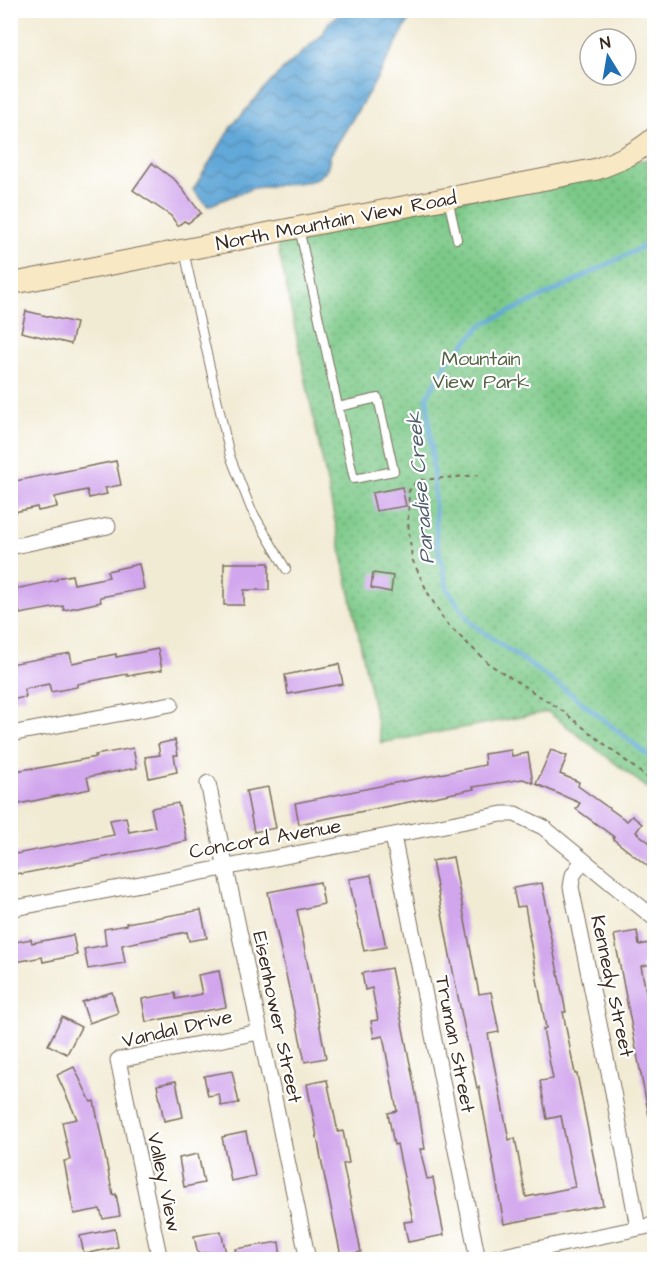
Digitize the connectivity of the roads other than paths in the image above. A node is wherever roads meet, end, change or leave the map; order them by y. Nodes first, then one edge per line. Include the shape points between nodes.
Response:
1 (654, 138) edge
2 (448, 197) junction
3 (299, 227) junction
4 (457, 239) dead end
5 (184, 250) junction
6 (10, 284) edge
7 (338, 407) junction
8 (108, 526) dead end
9 (10, 547) edge
10 (286, 569) dead end
11 (171, 704) dead end
12 (10, 734) edge
13 (208, 783) dead end
14 (393, 836) junction
15 (583, 860) junction
16 (225, 867) junction
17 (10, 909) edge
18 (654, 918) edge
19 (260, 1032) junction
20 (129, 1113) joint
21 (654, 1225) edge
22 (638, 1228) junction
23 (160, 1260) edge
24 (308, 1260) edge
25 (478, 1260) edge
26 (484, 1260) edge

1 - 2 street, North Mountain View Road via 625,158 597,169
2 - 3 street, North Mountain View Road
2 - 4 lane
3 - 5 street, North Mountain View Road
3 - 7 lane
5 - 6 street, North Mountain View Road
5 - 10 lane via 230,456 251,509
7 - 7 lane via 354,479 394,471 378,398
8 - 9 street
11 - 12 street
13 - 16 street, Eisenhower Street
14 - 15 street, Concord Avenue via 502,813 515,814 543,827
14 - 16 street, Concord Avenue
14 - 25 street, Truman Street
15 - 18 street
15 - 22 street, Kennedy Street via 570,886
16 - 17 street, Concord Avenue
16 - 19 street, Eisenhower Street
19 - 20 street, Vandal Drive via 118,1060
19 - 24 street, Eisenhower Street
20 - 23 street, Valley View
21 - 22 street
22 - 26 street

